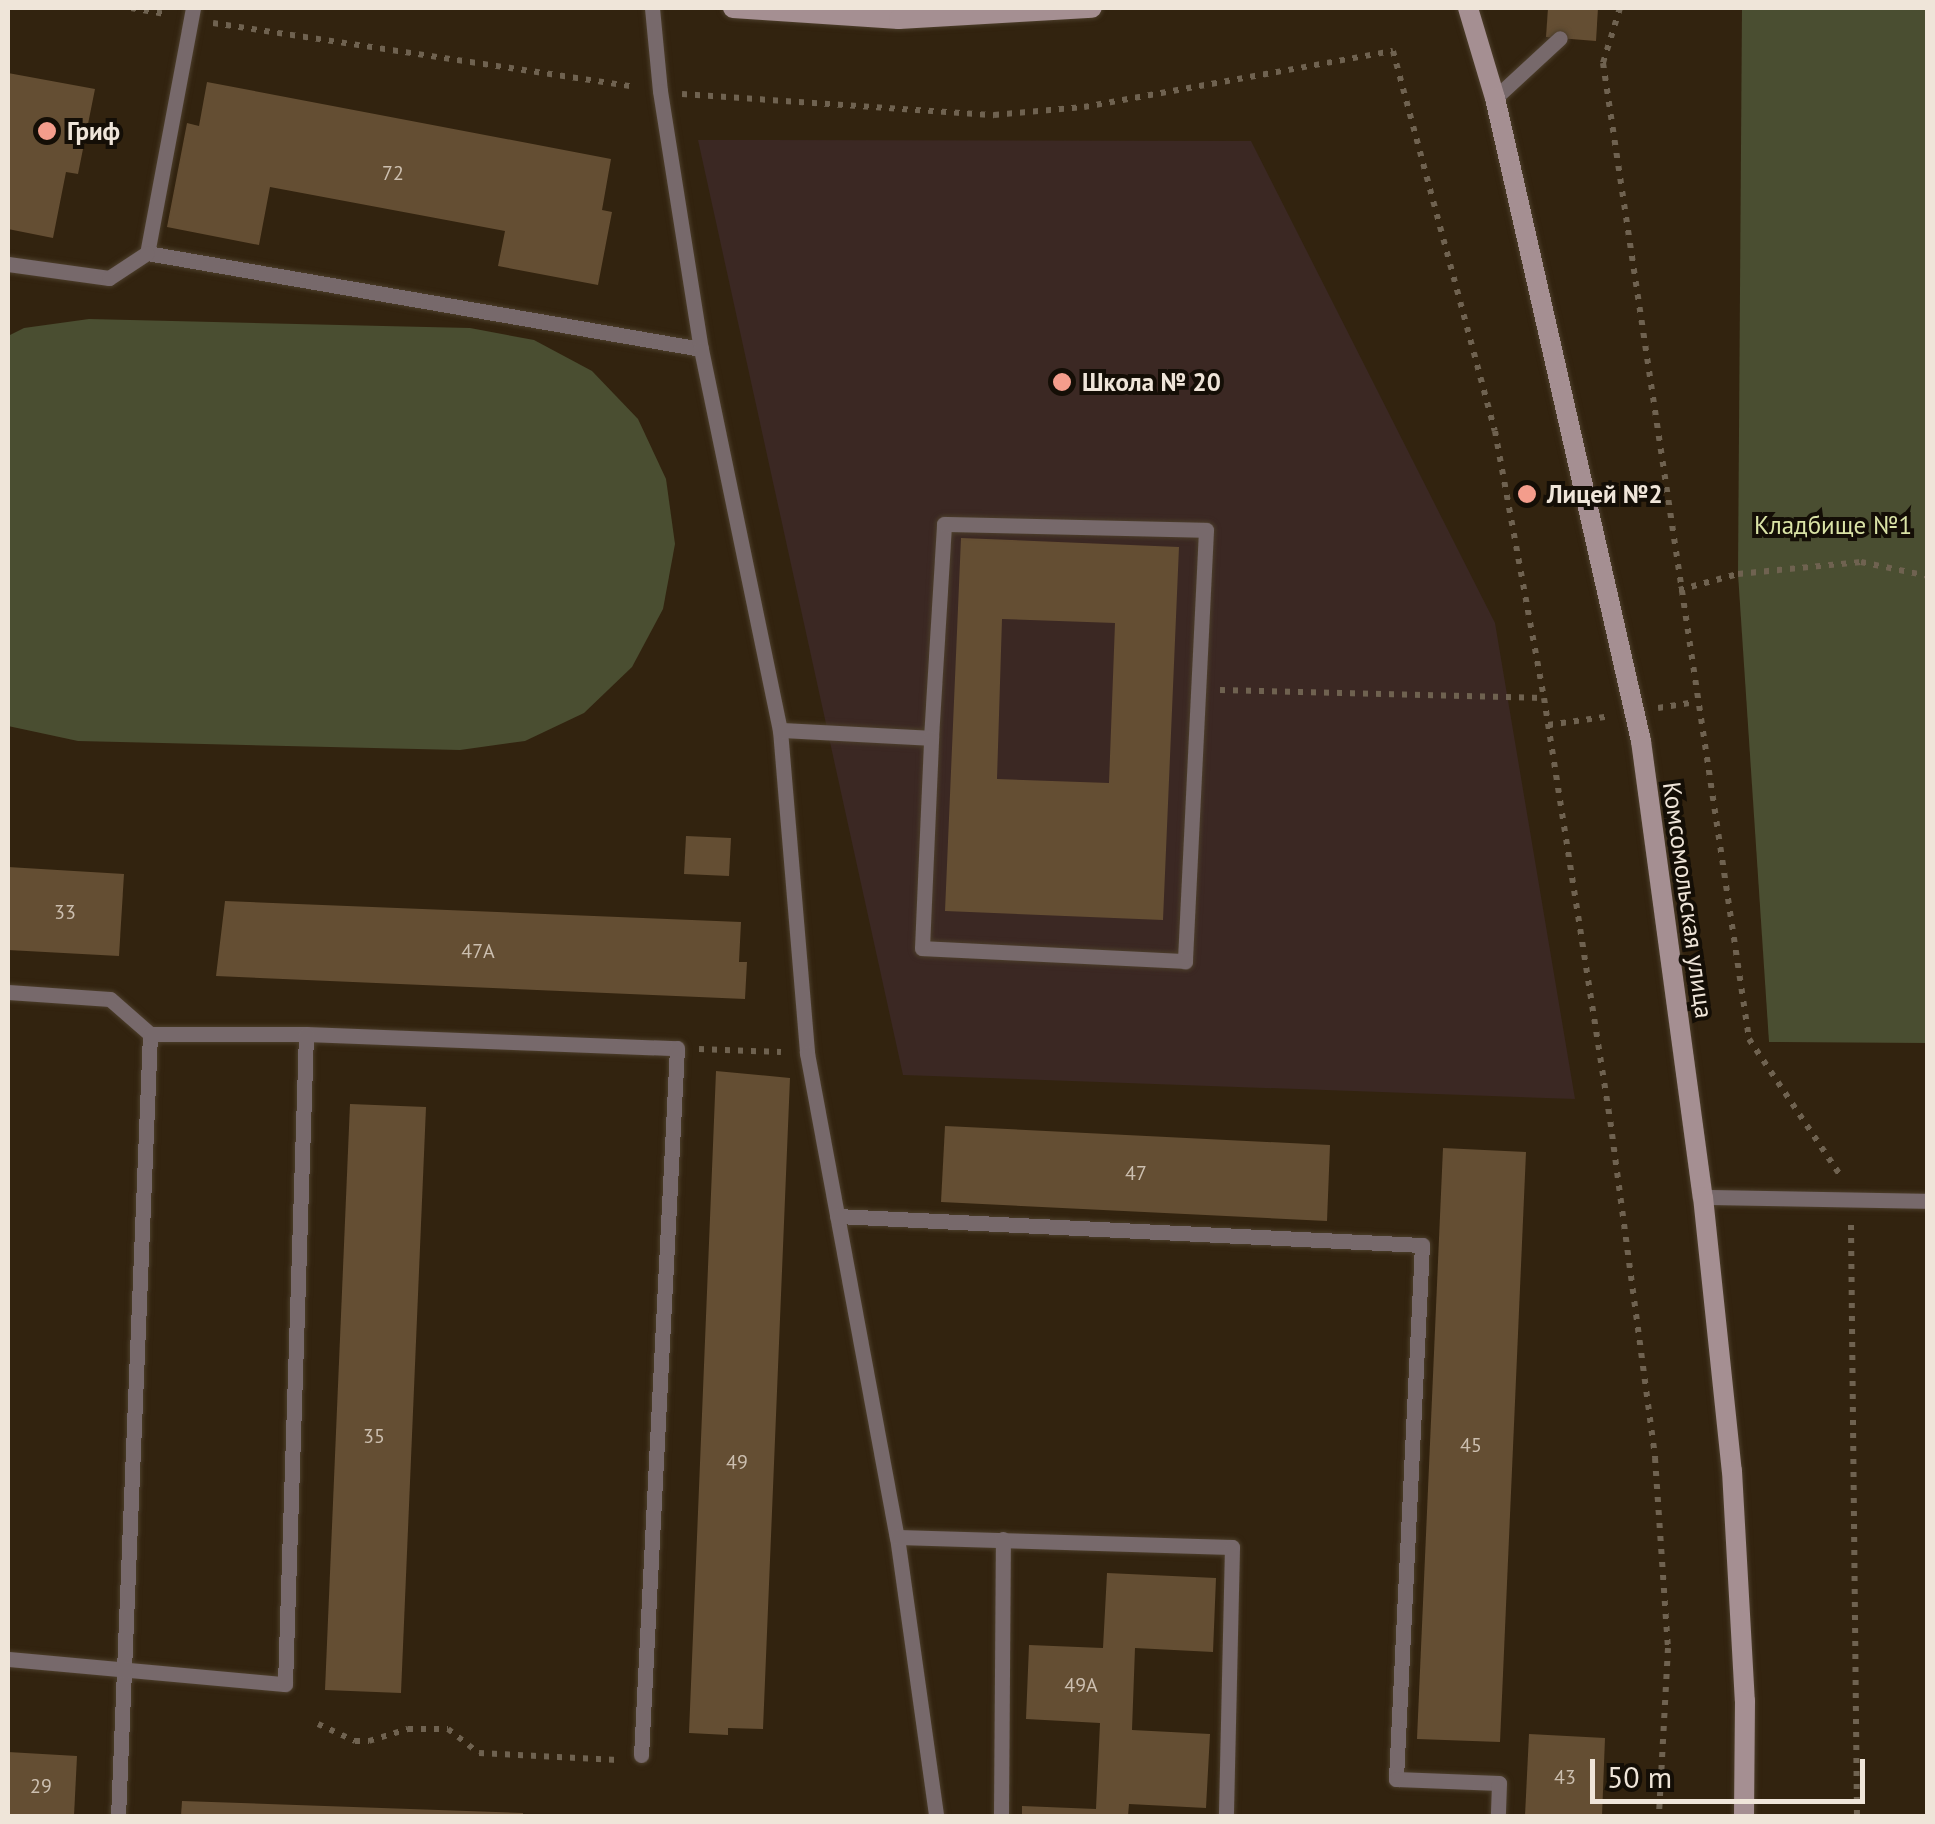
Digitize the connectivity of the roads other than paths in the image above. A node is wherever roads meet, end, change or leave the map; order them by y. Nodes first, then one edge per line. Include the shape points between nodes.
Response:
1 (652, 8) edge
2 (733, 8) edge
3 (1092, 8) edge
4 (1468, 8) edge
5 (192, 13) edge
6 (1560, 38) dead end
7 (1495, 98) junction
8 (147, 253) junction
9 (8, 264) edge
10 (700, 349) junction
11 (780, 730) junction
12 (931, 738) junction
13 (8, 992) edge
14 (150, 1034) junction
15 (306, 1034) junction
16 (1703, 1197) junction
17 (1928, 1201) edge
18 (837, 1216) junction
19 (897, 1537) junction
20 (1003, 1539) junction
21 (8, 1659) edge
22 (126, 1666) junction
23 (641, 1754) road end
24 (118, 1816) edge
25 (936, 1816) edge
26 (1001, 1816) edge
27 (1226, 1816) edge
28 (1498, 1816) edge
29 (1744, 1816) edge

1 - 10 lane
2 - 3 main road via 899,19
4 - 7 main road, Комсомольская улица
5 - 8 lane
6 - 7 lane
7 - 16 main road, Комсомольская улица via 1642,741
8 - 9 lane via 109,278
8 - 10 lane
10 - 11 lane
11 - 12 lane
11 - 18 lane via 807,1053
12 - 12 lane via 922,948 1185,961 1206,530 944,524
13 - 14 lane via 110,1000
14 - 15 lane
14 - 22 lane
15 - 22 lane via 284,1684
15 - 23 lane via 678,1048
16 - 17 lane
16 - 29 main road, Комсомольская улица via 1732,1471 1746,1702
18 - 19 lane
18 - 28 lane via 1422,1245 1396,1779 1499,1782
19 - 20 lane
19 - 25 lane
20 - 26 lane
20 - 27 lane via 1232,1547
21 - 22 lane
22 - 24 lane

